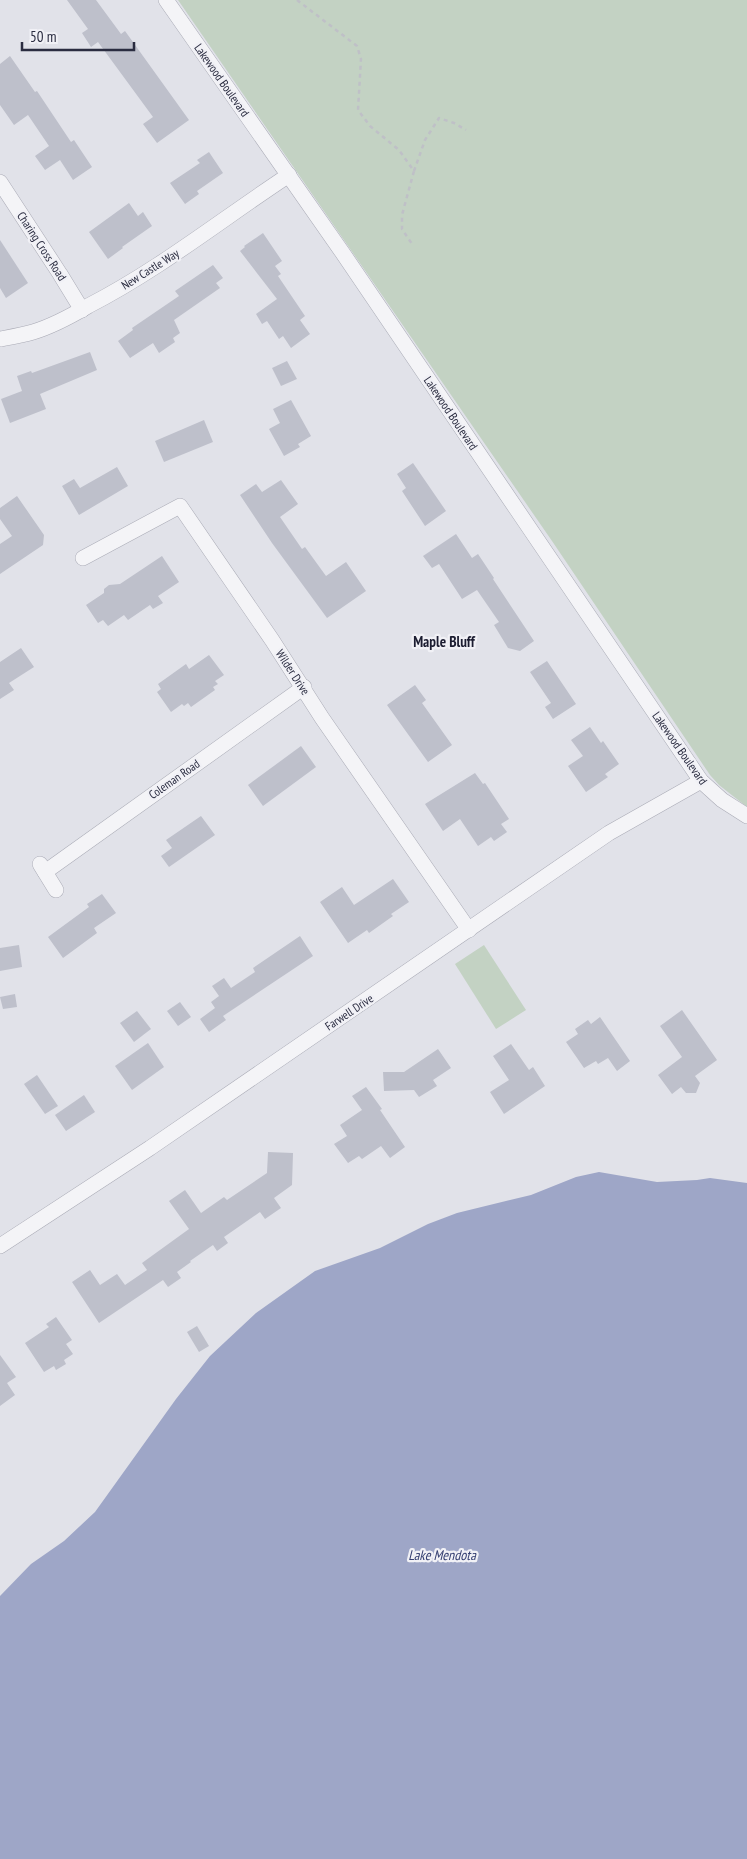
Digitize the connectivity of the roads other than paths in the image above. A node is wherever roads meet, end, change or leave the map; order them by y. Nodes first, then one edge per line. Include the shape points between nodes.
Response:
1 (166, 0) edge
2 (289, 176) junction
3 (0, 182) edge
4 (82, 310) junction
5 (0, 339) edge
6 (83, 558) dead end
7 (304, 688) junction
8 (701, 781) junction
9 (747, 816) edge
10 (56, 890) dead end
11 (469, 930) junction
12 (0, 1246) edge

1 - 2 street, Lakewood Boulevard
2 - 4 street, New Castle Way via 172,257
2 - 8 street, Lakewood Boulevard
3 - 4 street, Charing Cross Road
4 - 5 street, New Castle Way via 33,332
6 - 7 street, Wilder Drive via 180,506
7 - 10 street, Coleman Road via 43,868
7 - 11 street, Wilder Drive
8 - 9 street, Lakewood Boulevard
8 - 11 street, Farwell Drive via 609,833
11 - 12 street, Farwell Drive

